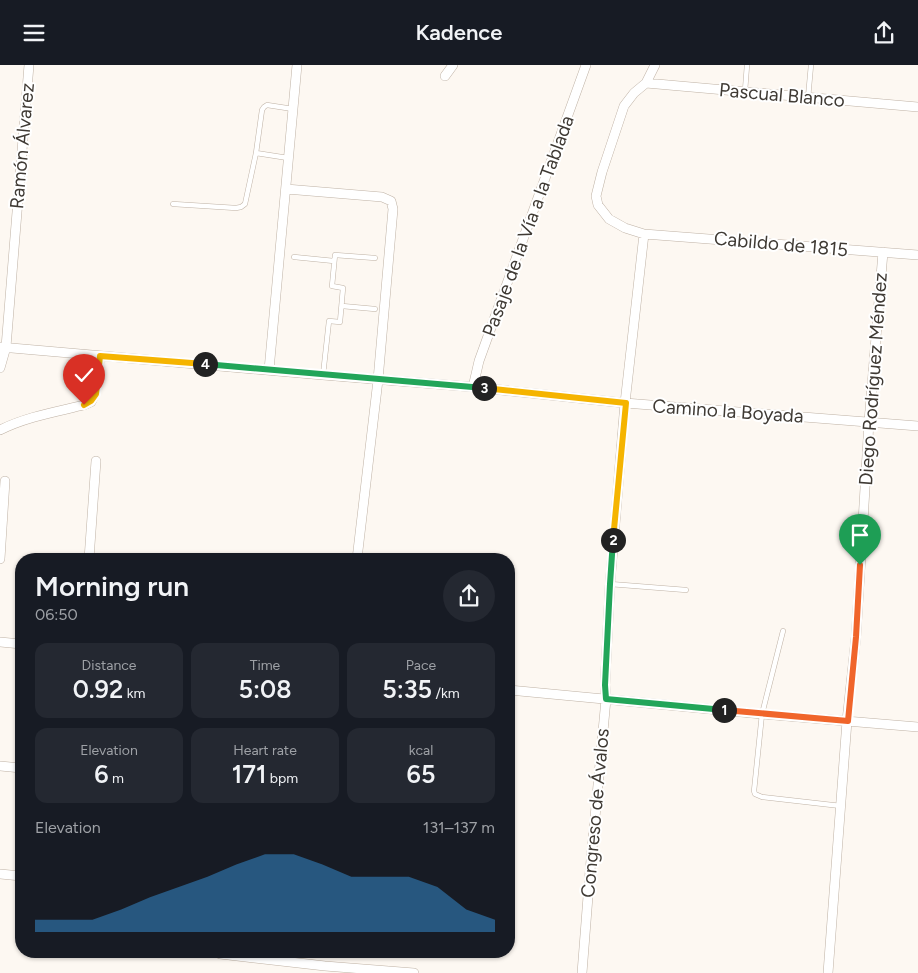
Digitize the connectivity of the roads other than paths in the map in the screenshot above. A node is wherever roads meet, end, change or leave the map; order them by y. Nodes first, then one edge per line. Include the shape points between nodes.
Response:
1 (29, 65) edge
2 (297, 65) edge
3 (453, 65) edge
4 (586, 65) edge
5 (655, 65) edge
6 (747, 65) edge
7 (811, 65) edge
8 (445, 76) dead end
9 (646, 83) junction
10 (745, 92) junction
11 (808, 98) junction
12 (918, 107) edge
13 (293, 109) junction
14 (256, 153) junction
15 (288, 158) junction
16 (286, 189) junction
17 (172, 204) dead end
18 (644, 234) junction
19 (883, 252) junction
20 (918, 255) edge
21 (294, 257) dead end
22 (374, 259) dead end
23 (334, 261) junction
24 (342, 306) junction
25 (375, 309) dead end
26 (3, 347) edge
27 (100, 356) junction
28 (0, 368) edge
29 (269, 370) junction
30 (323, 375) junction
31 (378, 379) junction
32 (473, 387) junction
33 (626, 403) junction
34 (869, 422) junction
35 (918, 426) edge
36 (0, 430) edge
37 (96, 461) dead end
38 (5, 481) dead end
39 (89, 553) edge
40 (358, 553) edge
41 (0, 559) edge
42 (610, 584) junction
43 (686, 590) dead end
44 (783, 631) dead end
45 (0, 642) edge
46 (15, 643) edge
47 (515, 691) edge
48 (606, 699) junction
49 (762, 714) junction
50 (848, 721) junction
51 (918, 727) edge
52 (0, 766) edge
53 (15, 767) edge
54 (840, 806) junction
55 (0, 874) edge
56 (15, 875) edge
57 (242, 958) edge
58 (325, 969) edge
59 (414, 973) edge
60 (582, 973) edge
61 (828, 973) edge

1 - 26 street, Ramón Álvarez
2 - 13 street
3 - 8 street
4 - 32 street, Pasaje de la Vía a la Tablada via 479,361
5 - 9 street, Cabildo de 1815
6 - 10 lane
7 - 11 lane
9 - 10 street, Pascual Blanco
9 - 18 street, Cabildo de 1815 via 624,106 596,196 598,205 609,219
10 - 11 street, Pascual Blanco
11 - 12 street, Pascual Blanco
13 - 14 lane via 264,107
13 - 15 street
14 - 15 lane
14 - 17 lane via 241,207
15 - 16 street
16 - 29 street
16 - 31 street via 382,197 390,201 393,209
18 - 19 street, Cabildo de 1815
18 - 33 street, Congreso de Ávalos
19 - 20 street, Cabildo de 1815
19 - 34 street, Diego Rodríguez Méndez
21 - 23 lane
22 - 23 lane via 335,255
23 - 24 lane via 332,286 343,287
24 - 25 lane
24 - 30 lane via 340,322 329,321
26 - 27 street, Camino la Boyada
26 - 28 street, Ramón Álvarez
27 - 29 street, Camino la Boyada
27 - 36 street via 96,394 91,401
29 - 30 street, Camino la Boyada
30 - 31 street, Camino la Boyada
31 - 32 street, Camino la Boyada
31 - 40 street
32 - 33 street, Camino la Boyada
33 - 34 street, Camino la Boyada
33 - 42 street, Congreso de Ávalos
34 - 35 street, Camino la Boyada
34 - 50 street, Diego Rodríguez Méndez
37 - 39 street
38 - 41 street
42 - 43 lane
42 - 48 street, Congreso de Ávalos
44 - 49 lane
45 - 46 street
47 - 48 street
48 - 49 street
48 - 60 street, Congreso de Ávalos
49 - 50 street
49 - 54 lane via 755,794
50 - 51 street
50 - 54 street, Diego Rodríguez Méndez
52 - 53 street
54 - 61 street, Diego Rodríguez Méndez
55 - 56 street
57 - 58 street
58 - 59 street

